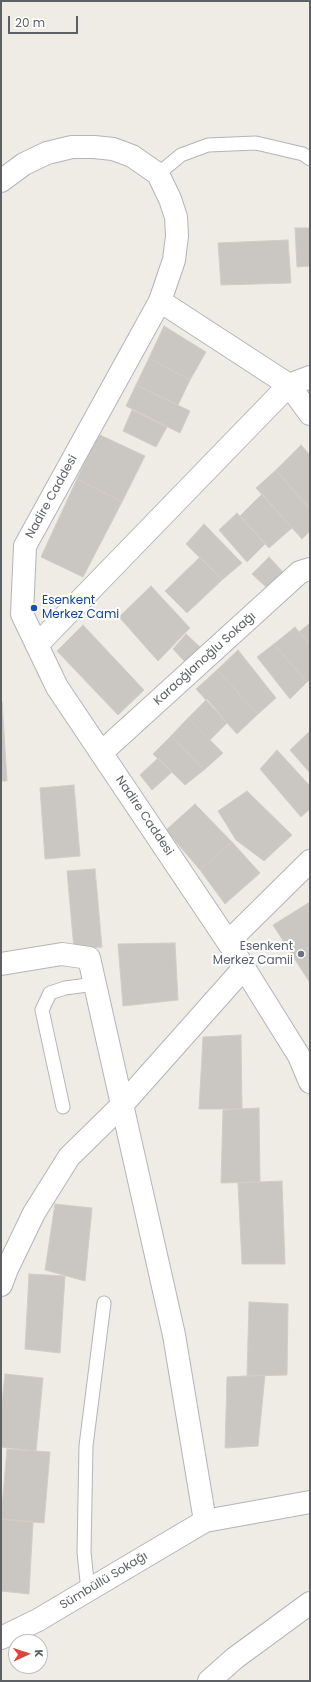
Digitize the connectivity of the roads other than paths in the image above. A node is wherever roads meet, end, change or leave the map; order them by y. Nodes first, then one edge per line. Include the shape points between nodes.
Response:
1 (310, 159) edge
2 (158, 174) junction
3 (1, 181) edge
4 (160, 301) junction
5 (310, 377) edge
6 (289, 386) junction
7 (310, 414) edge
8 (310, 569) edge
9 (37, 645) junction
10 (102, 752) junction
11 (310, 861) edge
12 (228, 942) junction
13 (1, 964) edge
14 (243, 968) junction
15 (95, 984) junction
16 (310, 1082) edge
17 (123, 1104) junction
18 (63, 1107) dead end
19 (1, 1285) edge
20 (104, 1303) dead end
21 (310, 1502) edge
22 (205, 1521) junction
23 (88, 1591) junction
24 (310, 1602) edge
25 (1, 1638) edge
26 (209, 1681) edge

1 - 2 lane via 303,154 256,142 208,145 181,155
2 - 3 street, Nadire Caddesi via 132,156 113,149 72,147 47,153 24,164
2 - 4 street, Nadire Caddesi via 176,216 177,236 174,260
4 - 6 street
4 - 9 street, Nadire Caddesi via 25,546 22,614
5 - 6 street
6 - 7 street
6 - 9 street
8 - 10 street, Karaoğlanoğlu Sokağı via 300,572
9 - 10 street, Nadire Caddesi via 57,687
10 - 12 street, Nadire Caddesi
11 - 12 street
12 - 14 street, Nadire Caddesi
13 - 15 street via 62,954 89,958
14 - 16 street, Nadire Caddesi via 299,1056
14 - 17 street
15 - 17 street
15 - 18 lane via 50,993 42,1010
17 - 19 street via 69,1157 34,1213
17 - 22 street via 174,1336
20 - 23 lane via 86,1446 84,1552
21 - 22 street
22 - 23 street, Sümbüllü Sokağı
23 - 25 street, Sümbüllü Sokağı
24 - 26 street via 235,1658

